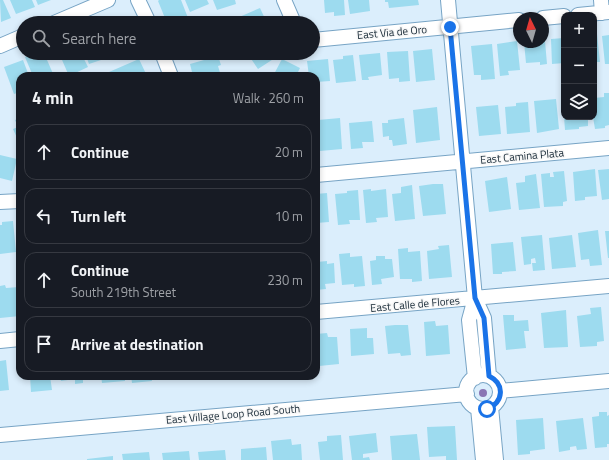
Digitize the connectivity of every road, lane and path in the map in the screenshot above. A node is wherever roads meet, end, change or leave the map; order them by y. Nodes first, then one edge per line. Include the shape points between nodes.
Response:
1 (108, 0) edge
2 (138, 0) edge
3 (284, 0) edge
4 (448, 0) edge
5 (604, 8) edge
6 (589, 12) edge
7 (70, 16) edge
8 (146, 16) edge
9 (291, 16) edge
10 (561, 16) edge
11 (549, 17) edge
12 (513, 21) edge
13 (450, 27) junction
14 (16, 39) edge
15 (320, 39) edge
16 (0, 46) edge
17 (165, 60) edge
18 (169, 72) edge
19 (609, 148) edge
20 (463, 162) junction
21 (320, 174) edge
22 (16, 201) edge
23 (0, 202) edge
24 (609, 286) edge
25 (475, 298) junction
26 (320, 312) edge
27 (16, 339) edge
28 (0, 341) edge
29 (482, 377) junction
30 (609, 381) edge
31 (500, 391) junction
32 (467, 394) junction
33 (485, 408) junction
34 (0, 434) edge
35 (483, 460) edge
36 (496, 460) edge

1 - 7 street
2 - 8 street
3 - 9 street
4 - 13 street
5 - 6 street
10 - 11 street
12 - 13 street, East Via de Oro
13 - 15 street, East Via de Oro
13 - 20 street
14 - 16 street
17 - 18 street
19 - 20 street, East Camina Plata
20 - 21 street, East Camina Plata
20 - 25 street
22 - 23 street
24 - 25 street, East Calle de Flores
25 - 26 street, East Calle de Flores
25 - 29 street via 484,318
27 - 28 street
29 - 31 street via 497,382
29 - 32 street via 468,385
30 - 31 street
31 - 33 street via 498,400
32 - 33 street via 470,403
32 - 34 street, East Village Loop Road South
33 - 35 street
33 - 36 street

